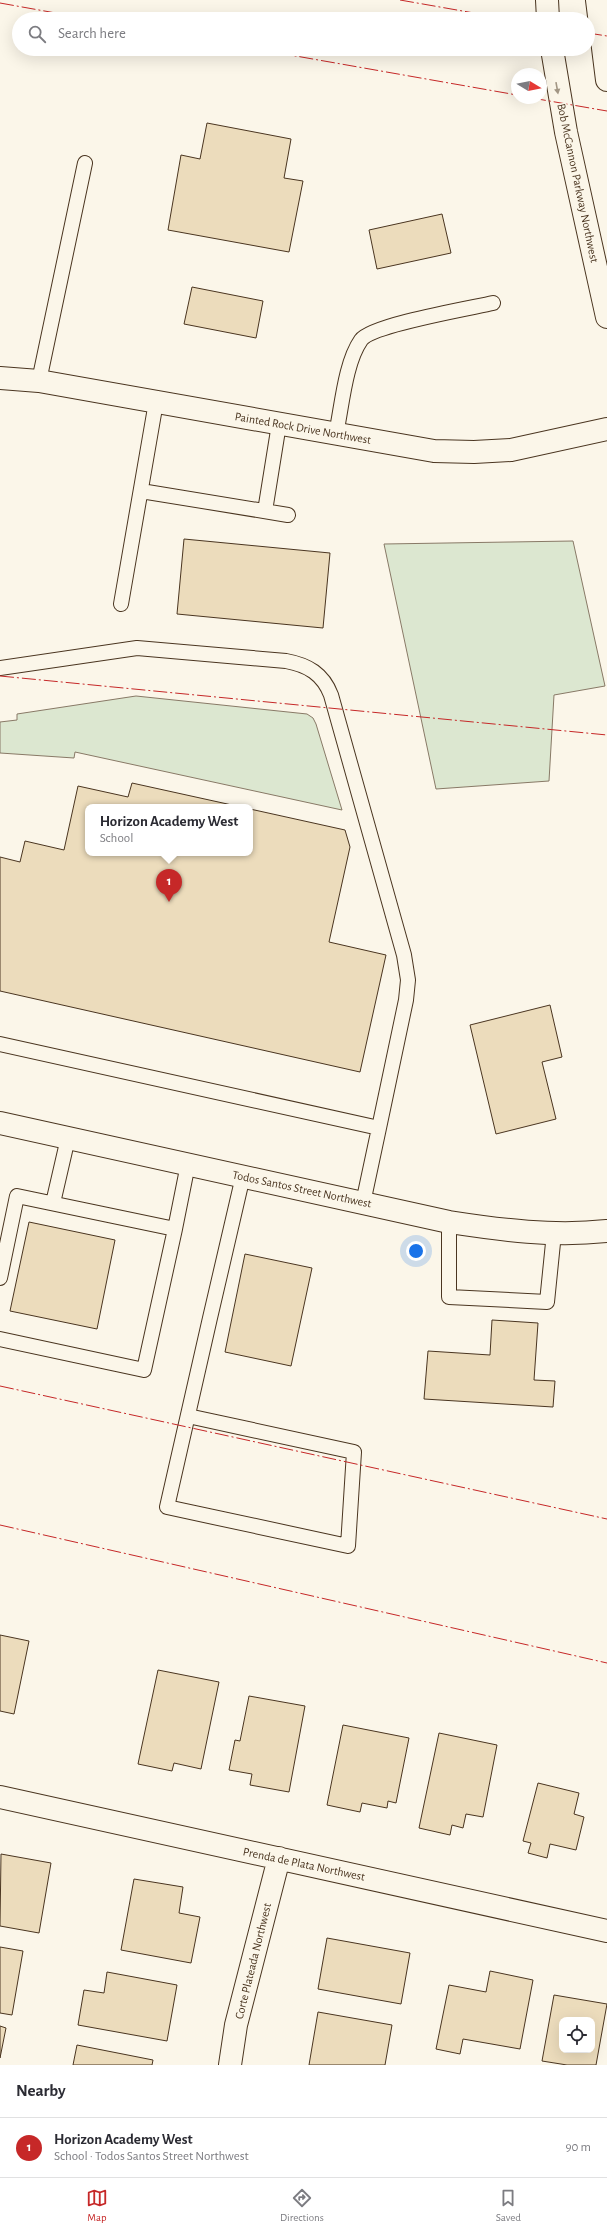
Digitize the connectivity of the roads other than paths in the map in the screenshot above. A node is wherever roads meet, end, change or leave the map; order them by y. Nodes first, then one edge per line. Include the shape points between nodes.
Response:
1 (547, 0) edge
2 (597, 0) edge
3 (548, 12) edge
4 (553, 56) edge
5 (607, 80) edge
6 (85, 163) dead end
7 (602, 268) edge
8 (493, 303) dead end
9 (607, 317) edge
10 (0, 378) edge
11 (39, 381) junction
12 (156, 402) junction
13 (279, 424) junction
14 (607, 429) edge
15 (336, 434) junction
16 (141, 492) junction
17 (265, 511) junction
18 (288, 515) dead end
19 (121, 604) dead end
20 (0, 668) edge
21 (0, 1044) edge
22 (0, 1123) edge
23 (379, 1128) junction
24 (68, 1138) junction
25 (188, 1164) junction
26 (243, 1176) junction
27 (53, 1203) junction
28 (363, 1203) junction
29 (449, 1222) junction
30 (174, 1229) junction
31 (607, 1232) edge
32 (554, 1233) junction
33 (0, 1278) edge
34 (0, 1339) edge
35 (188, 1416) junction
36 (0, 1797) edge
37 (279, 1858) junction
38 (607, 1931) edge
39 (230, 2065) edge

1 - 3 street
2 - 5 street
4 -> 7 street, Bob McCannon Parkway Northwest via 566,132
6 - 11 lane
7 - 9 street, Bob McCannon Parkway Northwest
8 - 15 lane via 379,329 362,339 351,363
10 - 11 street, Painted Rock Drive Northwest
11 - 12 street, Painted Rock Drive Northwest
12 - 13 street, Painted Rock Drive Northwest
12 - 16 lane
13 - 15 street, Painted Rock Drive Northwest
13 - 17 lane
14 - 15 street, Painted Rock Drive Northwest via 511,450 474,452 434,451
16 - 17 lane
16 - 19 lane
17 - 18 lane
20 - 23 lane via 137,648 300,663 322,678 332,696 407,967 406,1000
21 - 23 lane
22 - 24 street, Todos Santos Street Northwest
23 - 28 lane
24 - 25 street, Todos Santos Street Northwest
24 - 27 lane
25 - 26 street, Todos Santos Street Northwest
25 - 30 lane
26 - 28 street, Todos Santos Street Northwest
26 - 35 lane
27 - 30 lane
27 - 33 lane via 18,1196
28 - 29 street, Todos Santos Street Northwest
29 - 32 street, Todos Santos Street Northwest via 496,1229
29 - 32 lane via 449,1297 547,1302
30 - 34 lane via 144,1370
31 - 32 street, Todos Santos Street Northwest
35 - 35 lane via 167,1507 348,1546 354,1452
36 - 37 street, Prenda de Plata Northwest
37 - 38 street, Prenda de Plata Northwest
37 - 39 street, Corte Plateada Northwest via 236,2025

